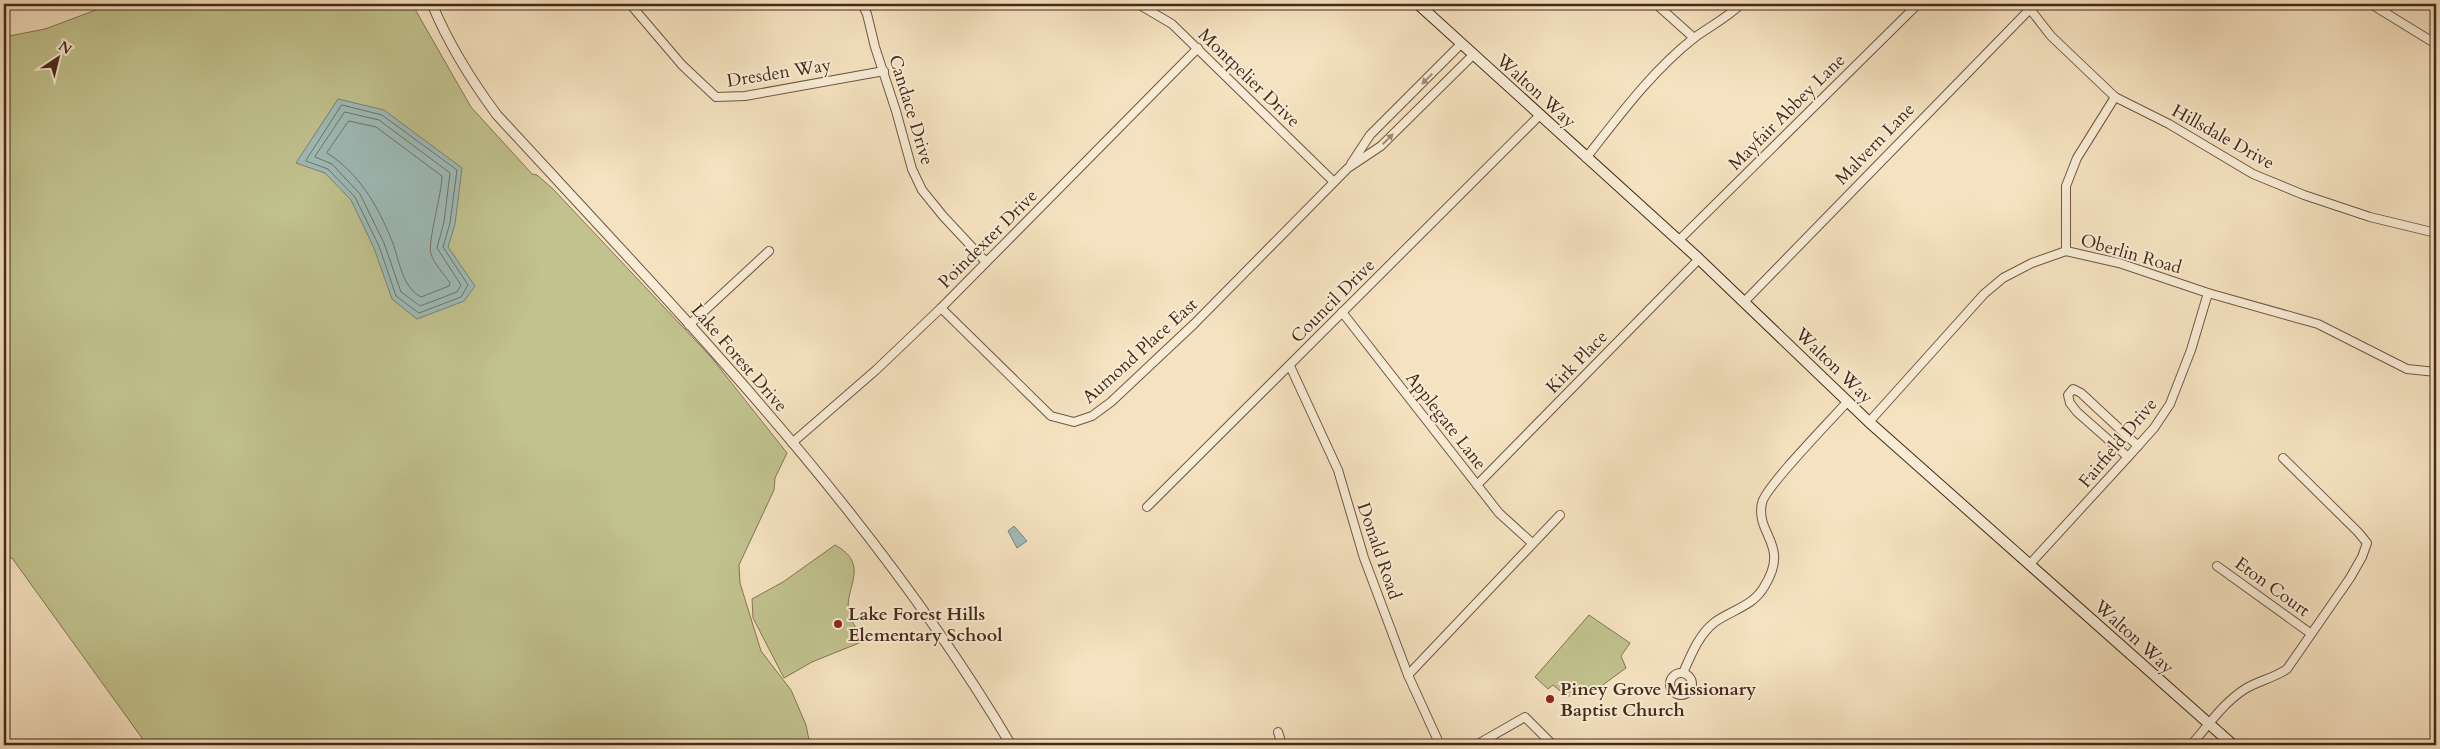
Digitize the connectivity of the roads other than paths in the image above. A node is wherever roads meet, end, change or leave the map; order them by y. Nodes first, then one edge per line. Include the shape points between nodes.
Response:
1 (432, 4) edge
2 (630, 4) edge
3 (862, 4) edge
4 (1138, 4) edge
5 (1418, 4) edge
6 (1656, 4) edge
7 (1741, 4) edge
8 (1918, 4) edge
9 (2371, 4) edge
10 (2030, 9) joint
11 (1694, 38) junction
12 (1461, 44) junction
13 (2436, 44) edge
14 (1198, 48) junction
15 (1473, 54) junction
16 (884, 71) junction
17 (2115, 96) junction
18 (1539, 116) junction
19 (1586, 158) junction
20 (1348, 168) junction
21 (1334, 182) junction
22 (2436, 233) edge
23 (1678, 241) junction
24 (769, 251) dead end
25 (2066, 251) junction
26 (1699, 259) junction
27 (986, 262) junction
28 (2208, 293) junction
29 (1744, 302) junction
30 (941, 308) junction
31 (1342, 312) junction
32 (689, 325) junction
33 (1290, 366) junction
34 (2436, 372) edge
35 (1848, 401) junction
36 (1869, 422) junction
37 (792, 443) junction
38 (2138, 446) junction
39 (2128, 457) junction
40 (2283, 458) dead end
41 (1477, 485) junction
42 (1147, 507) dead end
43 (1560, 515) dead end
44 (1532, 543) junction
45 (2029, 565) junction
46 (2217, 566) dead end
47 (2310, 633) junction
48 (1683, 673) dead end
49 (1408, 675) junction
50 (2209, 725) junction
51 (1278, 732) dead end
52 (1011, 745) edge
53 (1282, 745) edge
54 (1440, 745) edge
55 (1476, 745) edge
56 (1553, 745) edge
57 (2191, 745) edge
58 (2233, 745) edge

1 - 32 street, Lake Forest Drive via 469,78 497,115
2 - 16 street, Dresden Way via 682,65 716,97 745,96
3 - 16 street, Candace Drive
4 - 14 street, Montpelier Drive via 1172,24
5 - 12 main road, Walton Way
6 - 11 street
7 - 11 street
8 - 23 street, Mayfair Abbey Lane
9 - 13 street
10 - 17 street, Hillsdale Drive via 2068,54
10 - 29 street, Malvern Lane
11 - 19 street via 1643,87
12 - 15 main road, Walton Way
12 -> 20 street, Aumond Place East via 1370,135
14 - 21 street, Montpelier Drive
14 - 27 street, Poindexter Drive
15 - 18 main road, Walton Way
20 -> 15 street, Aumond Place East via 1381,146
16 - 27 street, Candace Drive via 912,170 922,190
17 - 22 street, Hillsdale Drive via 2253,174 2370,217
17 - 25 street via 2077,158 2066,186
18 - 19 main road, Walton Way
18 - 31 street, Council Drive
19 - 23 main road, Walton Way
20 - 21 street, Aumond Place East
21 - 30 street, Aumond Place East via 1138,378 1092,416 1074,422 1050,416
23 - 26 main road, Walton Way
24 - 32 street
25 - 28 street, Oberlin Road via 2119,263
25 - 36 street, Oberlin Road via 2003,278 1984,294
26 - 29 main road, Walton Way
26 - 41 street, Kirk Place
27 - 30 street, Poindexter Drive
28 - 34 street, Oberlin Road via 2318,324 2407,368
28 - 38 street, Fairfield Drive via 2170,404
29 - 35 main road, Walton Way
30 - 37 street, Poindexter Drive
31 - 33 street, Council Drive
31 - 41 street, Applegate Lane
32 - 37 street, Lake Forest Drive
33 - 42 street, Council Drive
33 - 49 street, Donald Road via 1338,470 1364,558
35 - 36 main road, Walton Way
35 - 48 street via 1762,502 1762,516 1774,550 1774,567 1763,589 1743,607 1708,628
36 - 45 main road, Walton Way
37 - 52 street, Lake Forest Drive via 917,602
38 - 39 street, Fairfield Drive
38 - 39 street via 2073,389 2068,395 2077,412
39 - 45 street, Fairfield Drive
40 - 47 street via 2366,543 2350,578
41 - 44 street, Applegate Lane via 1499,513
43 - 44 street
44 - 49 street
45 - 50 main road, Walton Way
46 - 47 street, Eton Court
47 - 50 street via 2287,669 2246,688
49 - 54 street, Donald Road
50 - 57 street
50 - 58 main road, Walton Way
51 - 53 street
55 - 56 street via 1525,717

